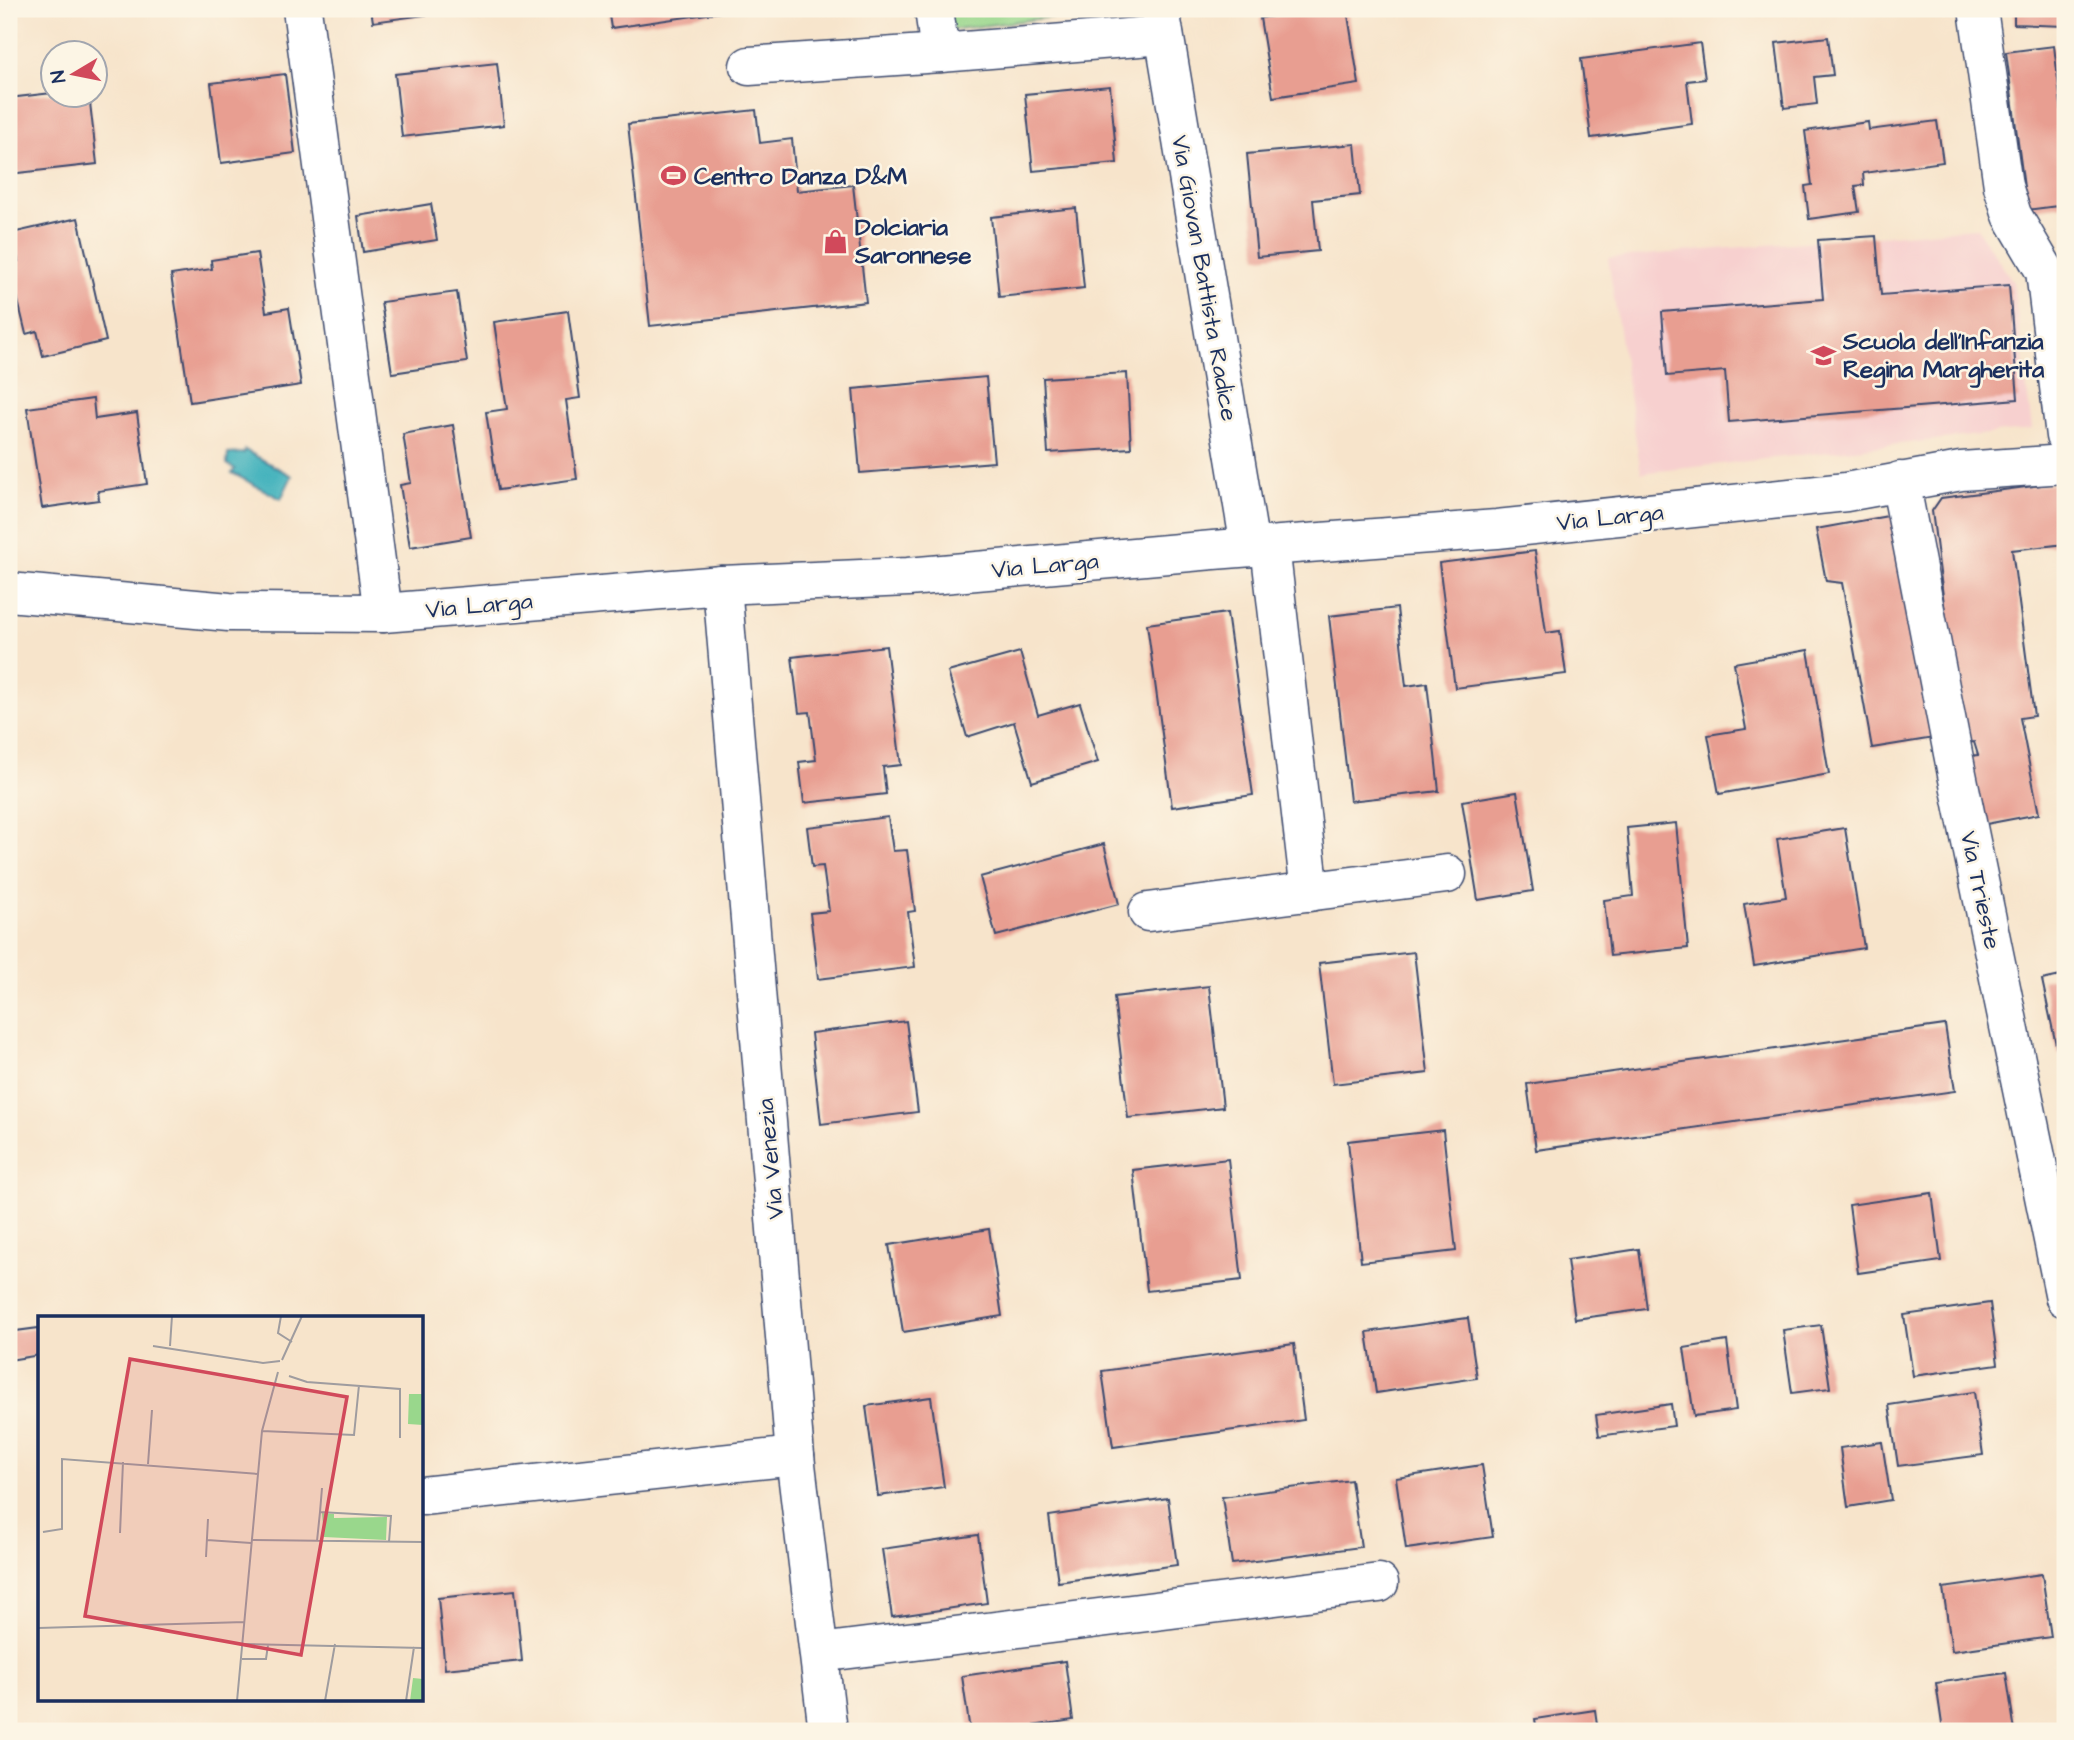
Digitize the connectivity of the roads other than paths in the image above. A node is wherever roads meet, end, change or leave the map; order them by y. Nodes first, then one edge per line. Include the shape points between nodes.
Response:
1 (302, 9) edge
2 (934, 9) edge
3 (1978, 9) edge
4 (1162, 22) edge
5 (940, 53) junction
6 (749, 66) dead end
7 (2055, 258) edge
8 (2065, 436) edge
9 (2065, 464) edge
10 (1900, 481) junction
11 (1260, 546) junction
12 (722, 585) junction
13 (13, 592) edge
14 (383, 613) junction
15 (1447, 874) dead end
16 (1310, 892) junction
17 (1147, 912) dead end
18 (2065, 1298) edge
19 (795, 1456) junction
20 (424, 1496) edge
21 (1379, 1583) dead end
22 (819, 1653) junction
23 (828, 1731) edge

1 - 14 street
2 - 5 street
3 - 7 street via 2003,186 2012,215
4 - 5 street
4 - 11 street, Via Giovan Battista Radice
5 - 6 street
7 - 8 street
9 - 10 street, Via Larga via 1961,471
10 - 11 street, Via Larga via 1846,492 1497,529
10 - 18 street, Via Trieste
11 - 12 street, Via Larga via 908,577
11 - 16 street, Via Giovan Battista Radice
12 - 14 street, Via Larga
12 - 19 street, Via Venezia
13 - 14 street, Via Larga via 229,612
15 - 16 street
16 - 17 street
19 - 20 street
19 - 22 street, Via Venezia
21 - 22 street
22 - 23 street, Via Venezia

